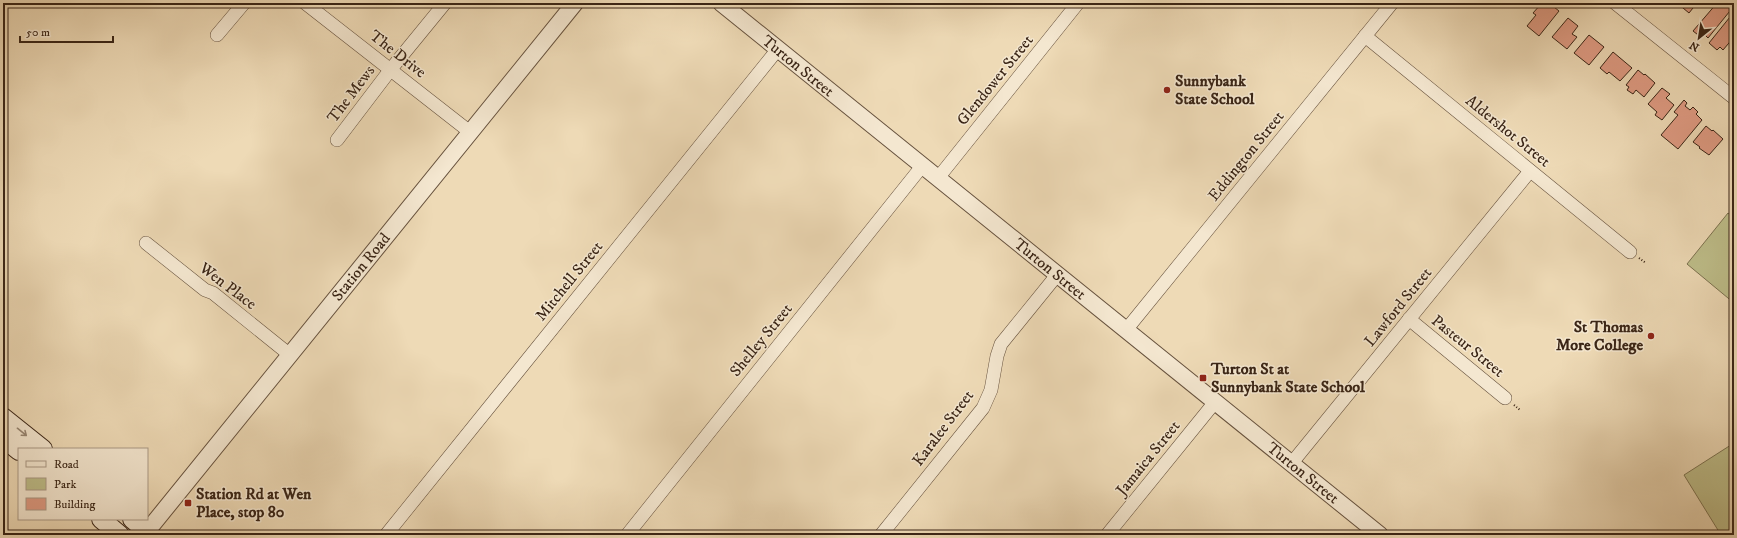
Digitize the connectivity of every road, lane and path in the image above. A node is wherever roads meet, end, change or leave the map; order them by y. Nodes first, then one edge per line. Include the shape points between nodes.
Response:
1 (244, 3) edge
2 (305, 3) edge
3 (445, 3) edge
4 (575, 3) edge
5 (721, 3) edge
6 (1078, 3) edge
7 (1392, 3) edge
8 (1615, 3) edge
9 (217, 35) dead end
10 (1365, 36) junction
11 (778, 49) junction
12 (391, 69) junction
13 (1734, 98) edge
14 (470, 132) junction
15 (337, 140) dead end
16 (923, 165) junction
17 (1530, 171) junction
18 (938, 178) junction
19 (146, 243) dead end
20 (1630, 252) dead end
21 (1057, 275) junction
22 (1409, 319) junction
23 (1126, 330) junction
24 (290, 355) junction
25 (1505, 398) dead end
26 (1215, 402) junction
27 (3, 417) edge
28 (3, 438) edge
29 (42, 448) edge
30 (18, 450) edge
31 (1291, 464) junction
32 (102, 520) edge
33 (133, 520) edge
34 (148, 534) edge
35 (120, 535) edge
36 (386, 535) edge
37 (627, 535) edge
38 (881, 535) edge
39 (1107, 535) edge
40 (1380, 535) edge

1 - 9 street
2 - 12 street, The Drive
3 - 12 street, The Mews
4 - 14 street, Station Road
5 - 11 street, Turton Street
6 - 18 street, Glendower Street
7 - 10 street, Eddington Street
8 - 13 street
10 - 17 street, Aldershot Street
10 - 23 street, Eddington Street
11 - 16 street, Turton Street
11 - 36 street, Mitchell Street
12 - 14 street, The Drive
12 - 15 street, The Mews
14 - 24 street, Station Road
16 - 18 street, Turton Street
16 - 37 street, Shelley Street
17 - 20 street, Aldershot Street
17 - 22 street, Lawford Street
18 - 21 street, Turton Street
19 - 24 street, Wen Place
21 - 23 street, Turton Street
21 - 38 street, Karalee Street via 1001,344 992,390 983,408
22 - 25 street, Pasteur Street
22 - 31 street, Lawford Street
23 - 26 street, Turton Street
24 - 34 street, Station Road
26 - 31 street, Turton Street
26 - 39 street, Jamaica Street
27 -> 29 main road
28 - 30 main road
31 - 40 street, Turton Street
32 - 35 main road
33 - 34 main road

